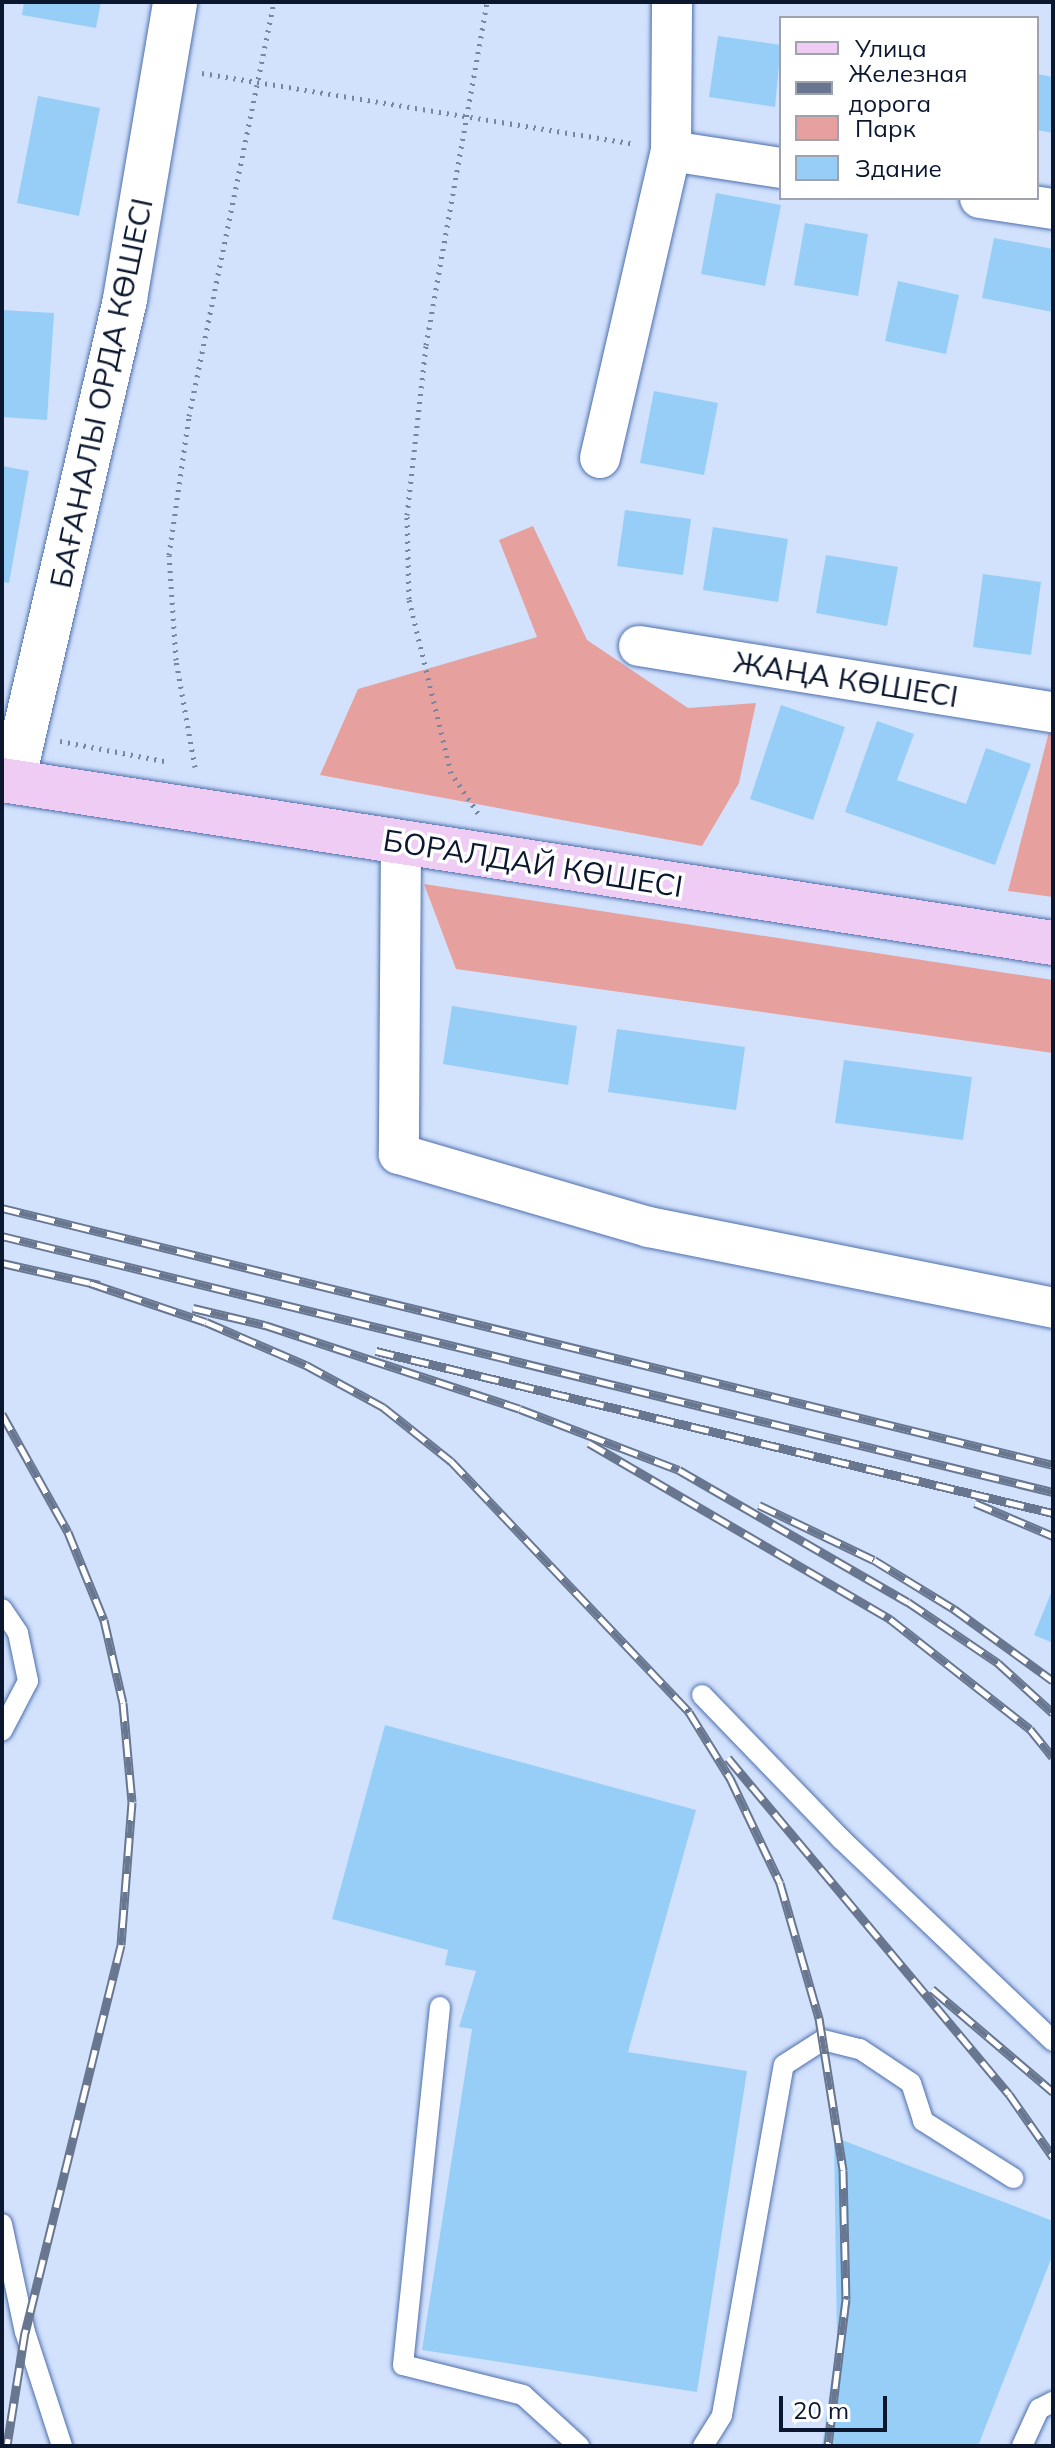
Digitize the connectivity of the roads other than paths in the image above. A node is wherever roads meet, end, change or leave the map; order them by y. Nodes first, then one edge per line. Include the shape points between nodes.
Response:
1 (175, 2) edge
2 (672, 2) edge
3 (671, 151) junction
4 (779, 168) edge
5 (993, 200) edge
6 (1053, 209) edge
7 (600, 458) dead end
8 (639, 646) dead end
9 (1053, 712) edge
10 (7, 780) edge
11 (401, 843) junction
12 (1053, 943) edge
13 (1053, 1308) edge
14 (2, 1609) edge
15 (702, 1695) dead end
16 (2, 1731) edge
17 (440, 2007) dead end
18 (1053, 2041) edge
19 (1013, 2178) dead end
20 (2, 2224) edge
21 (10, 2294) edge
22 (1053, 2402) edge
23 (62, 2446) edge
24 (579, 2446) edge
25 (703, 2446) edge
26 (1022, 2446) edge

1 - 10 street, БАҒАНАЛЫ ОРДА КӨШЕСІ via 125,299 24,735
2 - 3 street
3 - 4 street
3 - 7 street
5 - 6 street
8 - 9 street, ЖАҢА КӨШЕСІ
10 - 11 main road, БОРАЛДАЙ КӨШЕСІ
11 - 12 main road, БОРАЛДАЙ КӨШЕСІ
11 - 13 street via 399,1154 649,1227
14 - 16 lane via 18,1633 28,1681
15 - 18 lane via 841,1839
17 - 24 lane via 403,2365 523,2395
19 - 25 lane via 923,2121 911,2083 860,2049 823,2040 784,2065 722,2415
20 - 21 lane
21 - 23 lane
22 - 26 lane via 1039,2409

